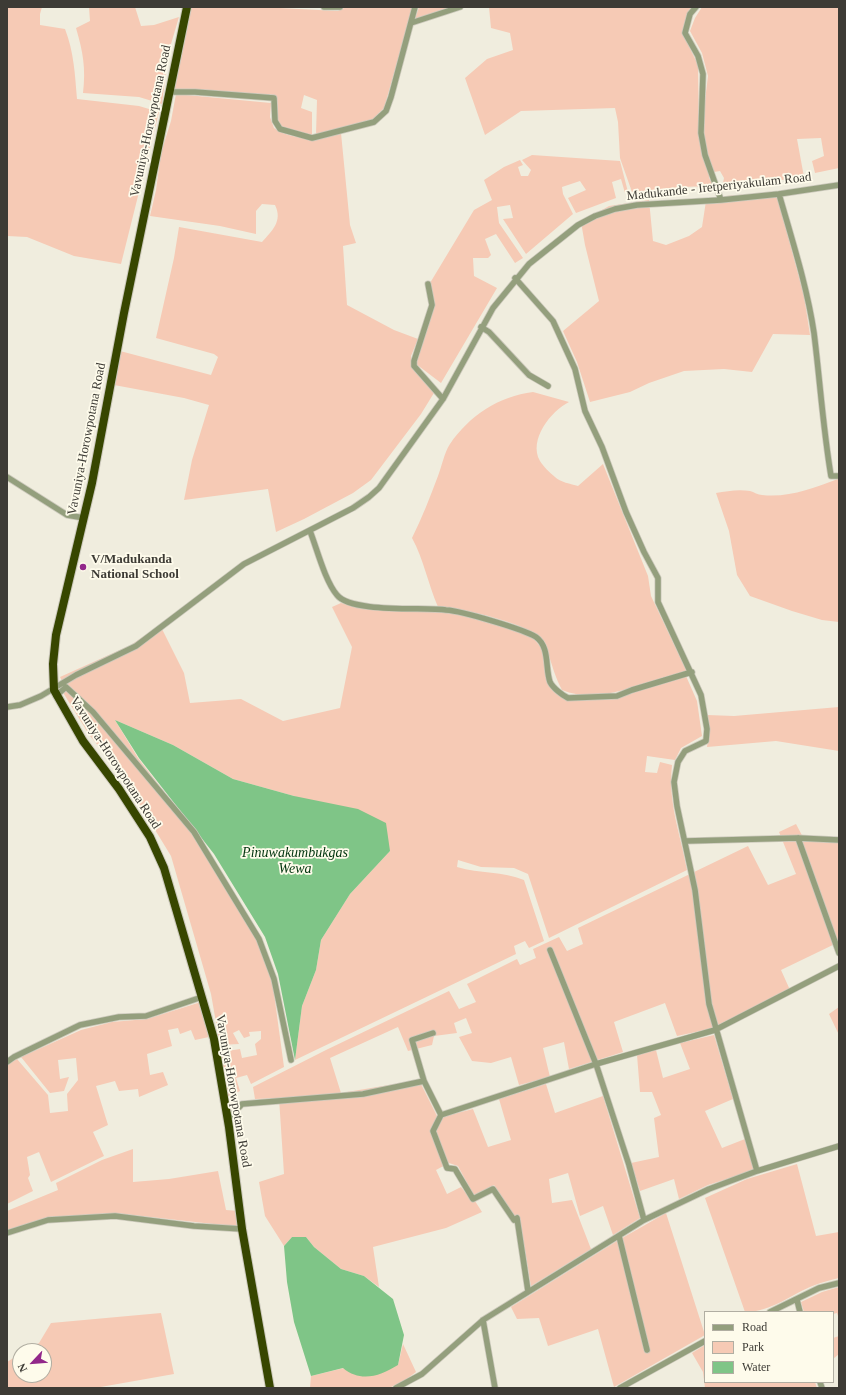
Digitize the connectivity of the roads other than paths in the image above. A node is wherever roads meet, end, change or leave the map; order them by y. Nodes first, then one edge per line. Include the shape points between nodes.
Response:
1 (187, 7) edge
2 (324, 7) edge
3 (340, 7) edge
4 (415, 7) edge
5 (460, 7) edge
6 (696, 7) edge
7 (411, 23) junction
8 (170, 92) junction
9 (839, 185) edge
10 (779, 194) junction
11 (721, 200) junction
12 (515, 278) junction
13 (428, 284) dead end
14 (481, 327) junction
15 (548, 386) dead end
16 (443, 399) junction
17 (839, 476) edge
18 (7, 477) edge
19 (84, 518) junction
20 (310, 531) junction
21 (692, 672) junction
22 (55, 693) junction
23 (7, 707) edge
24 (798, 838) junction
25 (839, 840) edge
26 (686, 841) junction
27 (550, 950) dead end
28 (839, 953) edge
29 (839, 966) edge
30 (202, 997) junction
31 (715, 1030) junction
32 (433, 1033) dead end
33 (291, 1060) dead end
34 (7, 1062) edge
35 (596, 1064) junction
36 (424, 1081) junction
37 (440, 1116) junction
38 (228, 1119) junction
39 (839, 1146) edge
40 (758, 1171) junction
41 (644, 1220) junction
42 (242, 1229) junction
43 (7, 1233) edge
44 (619, 1236) junction
45 (839, 1283) edge
46 (528, 1291) junction
47 (797, 1300) junction
48 (772, 1311) edge
49 (800, 1311) edge
50 (483, 1320) junction
51 (704, 1342) edge
52 (647, 1350) dead end
53 (270, 1388) edge
54 (396, 1388) edge
55 (495, 1388) edge
56 (620, 1388) edge

1 - 8 highway, Vavuniya-Horowpotana Road
2 - 3 street
4 - 7 street
5 - 7 street
6 - 11 street via 690,14 686,33 704,74 701,133 705,155
7 - 8 street via 386,111 374,122 312,138 280,129 275,121 274,98
8 - 19 highway, Vavuniya-Horowpotana Road
9 - 10 street, Madukande - Iretperiyakulam Road
10 - 11 street, Madukande - Iretperiyakulam Road
10 - 17 street via 805,288 814,333 823,433 831,476
11 - 12 street, Madukande - Iretperiyakulam Road via 637,205 595,216 578,225
12 - 14 street, Madukande - Iretperiyakulam Road
12 - 21 street via 553,321 575,369 585,411 602,447 626,512 658,578 658,602
13 - 16 street via 432,305 414,366
14 - 15 street via 489,332 529,375
14 - 16 street, Madukande - Iretperiyakulam Road
16 - 20 street, Madukande - Iretperiyakulam Road via 379,488 353,508
18 - 19 street via 67,515
19 - 22 highway, Vavuniya-Horowpotana Road via 56,635 53,664
20 - 21 street via 319,559 337,595 347,603 447,610 523,630 537,638 544,650 551,683 568,698 617,696
20 - 22 street, Madukande - Iretperiyakulam Road via 244,564 136,646 76,675
21 - 26 street via 701,695 707,729 706,741 685,751 678,762 674,782
22 - 23 street
22 - 30 highway, Vavuniya-Horowpotana Road via 83,741 119,789 150,837 164,868
22 - 33 street via 66,687 93,712 194,832 259,938 274,979
24 - 25 street
24 - 26 street
24 - 28 street
26 - 31 street via 695,890 708,1004
27 - 35 street
29 - 31 street
30 - 34 street via 146,1016 119,1017 80,1025
30 - 38 highway, Vavuniya-Horowpotana Road via 214,1039
31 - 35 street
31 - 40 street
32 - 36 street via 412,1040
35 - 37 street
35 - 41 street
36 - 37 street
36 - 38 street via 363,1094 242,1104
37 - 46 street via 433,1131 447,1168 455,1169 473,1199 493,1189 514,1220 517,1218
38 - 42 highway, Vavuniya-Horowpotana Road
39 - 40 street
40 - 41 street via 709,1188
41 - 44 street
42 - 43 street via 115,1216 48,1220
42 - 53 highway, Vavuniya-Horowpotana Road
44 - 46 street
44 - 52 street
45 - 47 street via 819,1288
46 - 50 street
47 - 48 street
47 - 49 street
50 - 54 street via 422,1374
50 - 55 street
51 - 56 street

